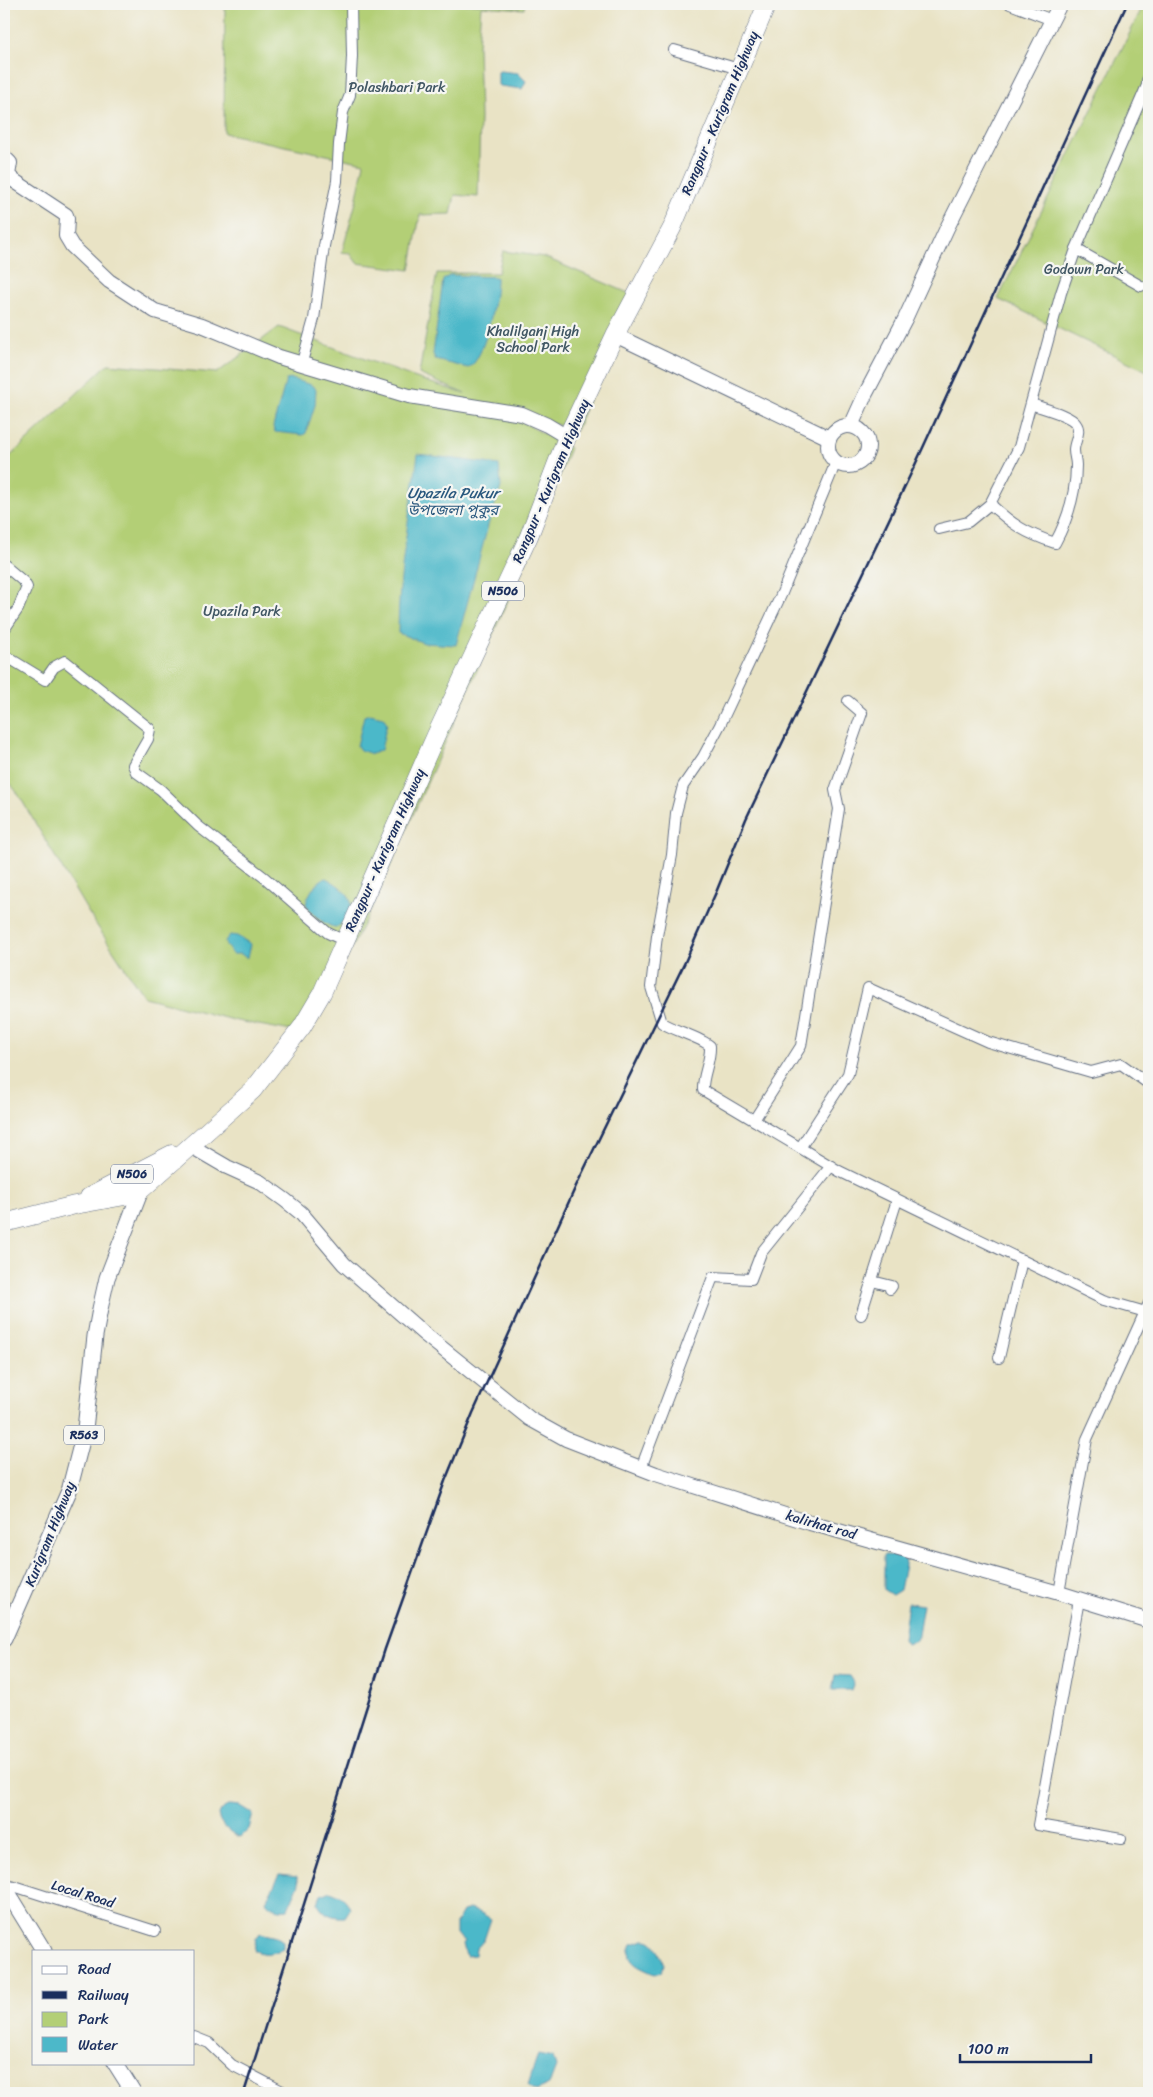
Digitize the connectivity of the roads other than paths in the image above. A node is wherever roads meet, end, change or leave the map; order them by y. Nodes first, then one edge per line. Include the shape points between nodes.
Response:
1 (351, 4) edge
2 (767, 4) edge
3 (1010, 4) edge
4 (1060, 4) edge
5 (1052, 20) junction
6 (674, 50) dead end
7 (739, 69) junction
8 (1149, 83) edge
9 (4, 157) edge
10 (1076, 249) junction
11 (1141, 286) dead end
12 (615, 335) junction
13 (302, 362) junction
14 (1030, 404) junction
15 (851, 426) junction
16 (567, 437) junction
17 (829, 438) junction
18 (836, 462) junction
19 (990, 504) junction
20 (939, 529) dead end
21 (4, 565) edge
22 (4, 630) edge
23 (4, 655) edge
24 (848, 700) dead end
25 (345, 941) junction
26 (1149, 1084) edge
27 (754, 1120) junction
28 (191, 1146) junction
29 (800, 1148) junction
30 (830, 1166) junction
31 (139, 1170) junction
32 (123, 1187) junction
33 (141, 1190) junction
34 (897, 1200) junction
35 (130, 1221) junction
36 (4, 1223) edge
37 (1022, 1260) junction
38 (872, 1281) junction
39 (890, 1289) dead end
40 (1148, 1309) edge
41 (861, 1315) dead end
42 (999, 1358) dead end
43 (641, 1468) junction
44 (1059, 1593) junction
45 (1079, 1600) junction
46 (1149, 1621) edge
47 (4, 1639) edge
48 (1121, 1839) dead end
49 (4, 1885) edge
50 (155, 1931) dead end
51 (43, 1950) edge
52 (195, 2037) edge
53 (120, 2064) edge
54 (134, 2093) edge
55 (286, 2093) edge

1 - 13 street via 350,95 343,112 337,181 314,319
2 - 7 highway, Rangpur - Kurigram Highway / N506
3 - 5 street
4 - 5 street
5 - 15 street
6 - 7 street
7 - 12 highway, Rangpur - Kurigram Highway / N506 via 672,228
8 - 10 street
9 - 13 street via 10,163 8,174 12,180 66,215 66,236 72,246 109,281 137,301 155,311 202,325 253,348
10 - 11 street
10 - 14 street
12 - 16 highway, Rangpur - Kurigram Highway / N506
12 - 17 street
13 - 16 street via 409,396 522,414
14 - 19 street via 1019,447
14 - 19 street via 1070,418 1079,430 1074,448 1074,495 1064,527 1056,544 1030,535
15 - 17 street via 838,428
15 - 18 street via 867,438 865,457 848,467
16 - 25 highway, Rangpur - Kurigram Highway / N506 via 529,536
17 - 18 street via 828,451
18 - 27 street via 782,592 720,725 704,758 683,786 657,936 651,987 662,1023 710,1046 703,1090
19 - 20 street via 968,522
21 - 22 street via 27,587 18,610
23 - 25 street via 44,680 54,667 65,661 147,726 150,729 148,739 133,765 136,772 328,933
24 - 27 street via 862,713 835,790 839,809 801,1046
25 - 28 highway, Rangpur - Kurigram Highway / N506 via 312,1010 277,1061 252,1090
26 - 29 street via 1121,1064 1091,1072 988,1042 868,988 848,1074
27 - 29 street
28 - 31 highway, N506
28 - 33 highway, N506
28 - 43 street, kalirhat rod via 260,1182 285,1200 344,1264 530,1419 566,1439
29 - 30 street
30 - 34 street
30 - 43 street via 762,1253 751,1279 713,1277
31 - 32 highway, N506
31 - 33 main road, Kurigram Highway / R563
32 - 33 highway, N506
32 - 35 main road
32 - 36 highway, N506 via 75,1205
33 - 35 main road, Kurigram Highway / R563
34 - 37 street
34 - 38 street
35 - 47 main road, Kurigram Highway / R563 via 100,1309 85,1429 70,1490
37 - 40 street via 1104,1300
37 - 42 street
38 - 39 street via 892,1286
38 - 41 street
40 - 44 street via 1087,1439
43 - 44 street, kalirhat rod via 810,1522
44 - 45 street, kalirhat rod
45 - 46 street, kalirhat rod
45 - 48 street via 1038,1825
49 - 50 street, Local Road
49 - 51 main road
52 - 55 street via 209,2043 232,2065
53 - 54 main road

